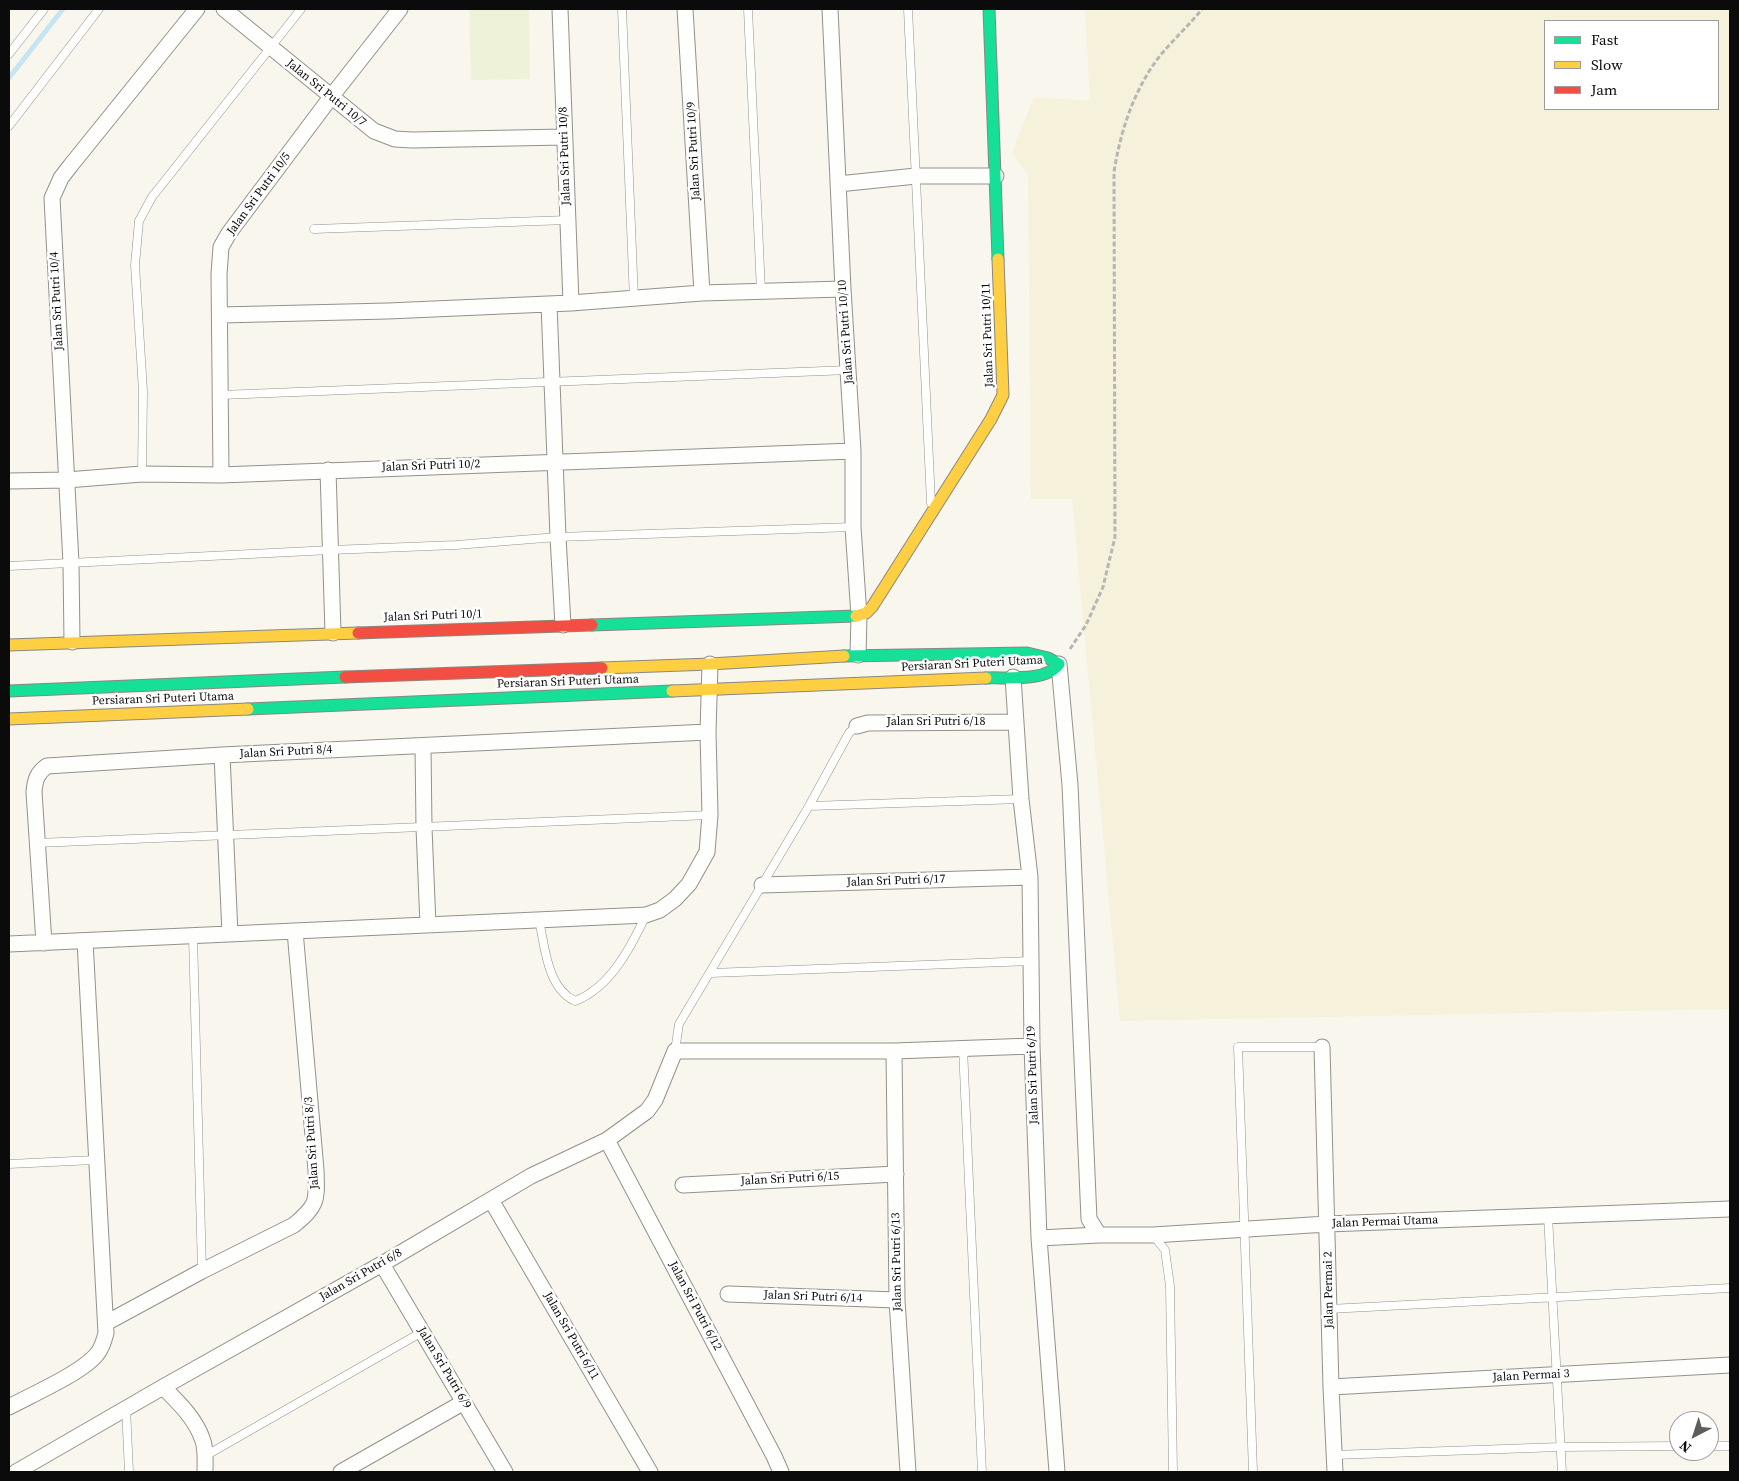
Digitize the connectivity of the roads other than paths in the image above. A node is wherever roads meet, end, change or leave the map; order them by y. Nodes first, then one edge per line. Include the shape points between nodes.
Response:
1 (44, 9) edge
2 (99, 9) edge
3 (197, 9) edge
4 (224, 9) edge
5 (301, 9) edge
6 (400, 9) edge
7 (560, 9) edge
8 (622, 9) edge
9 (685, 9) edge
10 (748, 9) edge
11 (830, 9) edge
12 (908, 9) edge
13 (989, 9) edge
14 (271, 48) junction
15 (9, 54) edge
16 (331, 96) junction
17 (9, 126) edge
18 (564, 136) junction
19 (916, 176) junction
20 (996, 176) junction
21 (838, 184) junction
22 (568, 220) junction
23 (314, 228) dead end
24 (844, 289) junction
25 (762, 291) junction
26 (702, 293) junction
27 (634, 298) junction
28 (571, 303) junction
29 (549, 304) junction
30 (220, 315) junction
31 (849, 370) junction
32 (552, 383) junction
33 (221, 395) junction
34 (853, 451) junction
35 (555, 461) junction
36 (328, 470) junction
37 (142, 474) junction
38 (221, 474) junction
39 (67, 480) junction
40 (9, 482) edge
41 (931, 512) junction
42 (853, 527) junction
43 (558, 537) junction
44 (331, 550) junction
45 (71, 563) junction
46 (9, 566) edge
47 (859, 616) junction
48 (564, 626) junction
49 (333, 633) junction
50 (72, 642) junction
51 (9, 645) edge
52 (858, 655) junction
53 (710, 664) junction
54 (1060, 664) junction
55 (1013, 677) junction
56 (710, 689) junction
57 (9, 691) edge
58 (9, 719) edge
59 (1016, 722) junction
60 (857, 726) joint
61 (708, 732) junction
62 (423, 746) junction
63 (222, 755) junction
64 (1021, 799) junction
65 (808, 806) junction
66 (710, 816) junction
67 (424, 828) junction
68 (226, 836) junction
69 (37, 843) junction
70 (1030, 877) junction
71 (762, 885) junction
72 (646, 915) junction
73 (539, 920) junction
74 (428, 925) junction
75 (296, 931) junction
76 (230, 934) junction
77 (193, 936) junction
78 (85, 941) junction
79 (44, 943) junction
80 (9, 944) edge
81 (1031, 961) junction
82 (710, 973) junction
83 (1032, 1046) junction
84 (963, 1048) junction
85 (1322, 1048) joint
86 (675, 1051) junction
87 (894, 1051) junction
88 (608, 1140) junction
89 (96, 1160) junction
90 (9, 1164) edge
91 (896, 1174) junction
92 (683, 1185) dead end
93 (491, 1200) junction
94 (1730, 1209) edge
95 (1548, 1216) junction
96 (1327, 1224) junction
97 (1246, 1229) junction
98 (1099, 1235) junction
99 (1153, 1235) junction
100 (1040, 1238) junction
101 (382, 1264) junction
102 (202, 1271) junction
103 (1730, 1288) edge
104 (728, 1294) dead end
105 (1552, 1298) junction
106 (897, 1300) junction
107 (1329, 1309) junction
108 (106, 1323) junction
109 (422, 1332) junction
110 (1730, 1365) edge
111 (1556, 1374) junction
112 (1331, 1386) junction
113 (163, 1387) junction
114 (464, 1402) junction
115 (9, 1407) edge
116 (126, 1408) junction
117 (1669, 1446) edge
118 (1560, 1448) junction
119 (1334, 1455) junction
120 (204, 1456) junction
121 (350, 1470) edge
122 (21, 1471) edge
123 (129, 1472) edge
124 (205, 1472) edge
125 (505, 1472) edge
126 (650, 1472) edge
127 (781, 1472) edge
128 (908, 1472) edge
129 (982, 1472) edge
130 (1057, 1472) edge
131 (1173, 1472) edge
132 (1253, 1472) edge
133 (1335, 1472) edge
134 (1562, 1472) edge

1 - 15 lane
2 - 17 lane
3 - 39 street, Jalan Sri Putri 10/4 via 61,178 52,198
4 - 14 street, Jalan Sri Putri 10/7
5 - 14 lane
6 - 16 street, Jalan Sri Putri 10/5
7 - 18 street, Jalan Sri Putri 10/8
8 - 27 lane
9 - 26 street, Jalan Sri Putri 10/9
10 - 25 lane
11 - 21 street, Jalan Sri Putri 10/10
12 - 19 lane
13 - 20 street, Jalan Sri Putri 10/11
14 - 16 street, Jalan Sri Putri 10/7
14 - 37 lane via 152,197 139,221 135,265 143,391
16 - 18 street, Jalan Sri Putri 10/7 via 374,131 394,139
16 - 30 street, Jalan Sri Putri 10/5 via 220,248
18 - 22 street, Jalan Sri Putri 10/8
19 - 20 street
19 - 21 street
19 - 41 lane
20 - 41 street, Jalan Sri Putri 10/11 via 1003,396
21 - 24 street, Jalan Sri Putri 10/10
22 - 23 lane
22 - 28 street, Jalan Sri Putri 10/8
24 - 25 street
24 - 31 street, Jalan Sri Putri 10/10
25 - 26 street
26 - 27 street
27 - 28 street
28 - 29 street
29 - 30 street
29 - 32 street
30 - 33 street, Jalan Sri Putri 10/5
31 - 32 lane
31 - 34 street, Jalan Sri Putri 10/10
32 - 33 lane
32 - 35 street
33 - 38 street, Jalan Sri Putri 10/5
34 - 35 street, Jalan Sri Putri 10/2
34 - 42 street, Jalan Sri Putri 10/10
35 - 36 street, Jalan Sri Putri 10/2
35 - 43 street
36 - 38 street, Jalan Sri Putri 10/2
36 - 44 street
37 - 38 street, Jalan Sri Putri 10/2
37 - 39 street, Jalan Sri Putri 10/2
39 - 40 street, Jalan Sri Putri 10/2
39 - 45 street, Jalan Sri Putri 10/4
41 - 47 street, Jalan Sri Putri 10/11 via 872,606
42 - 43 lane
42 - 47 street, Jalan Sri Putri 10/10
43 - 44 lane via 456,546
43 - 48 street
44 - 45 lane
44 - 49 street
45 - 46 lane
45 - 50 street, Jalan Sri Putri 10/4
47 - 48 street, Jalan Sri Putri 10/1
47 - 52 street, Jalan Sri Putri 10/10
48 - 49 street, Jalan Sri Putri 10/1
49 - 50 street, Jalan Sri Putri 10/1
50 - 51 street, Jalan Sri Putri 10/1
52 - 53 street, Persiaran Sri Puteri Utama
52 - 54 street, Persiaran Sri Puteri Utama via 1026,653 1052,658
53 - 56 street
53 - 57 street, Persiaran Sri Puteri Utama
54 - 55 street, Persiaran Sri Puteri Utama via 1050,674
54 - 98 street via 1070,785 1089,1219
55 - 56 street, Persiaran Sri Puteri Utama
55 - 59 street, Jalan Sri Putri 6/19
56 - 58 street, Persiaran Sri Puteri Utama
56 - 61 street
59 - 60 street, Jalan Sri Putri 6/18 via 868,723
59 - 64 street, Jalan Sri Putri 6/19
60 - 65 lane via 849,734
61 - 62 street, Jalan Sri Putri 8/4
61 - 66 street
62 - 63 street, Jalan Sri Putri 8/4
62 - 67 street
63 - 68 street
63 - 69 street, Jalan Sri Putri 8/4 via 47,766 39,772 35,782
64 - 65 lane
64 - 70 street, Jalan Sri Putri 6/19
65 - 71 lane
66 - 67 lane
66 - 72 street via 707,852 689,884 660,910
67 - 68 lane
67 - 74 street
68 - 69 lane
68 - 76 street
69 - 79 street, Jalan Sri Putri 8/4
70 - 71 street, Jalan Sri Putri 6/17
70 - 81 street, Jalan Sri Putri 6/19
71 - 82 lane
72 - 73 street
72 - 73 lane via 631,945 613,970 592,992 575,1001 566,997 554,981
73 - 74 street
74 - 75 street
75 - 76 street
75 - 102 street, Jalan Sri Putri 8/3 via 316,1170 315,1204 294,1225
76 - 77 street
77 - 78 street
77 - 102 lane
78 - 79 street
78 - 89 street
79 - 80 street
81 - 82 lane
81 - 83 street, Jalan Sri Putri 6/19
82 - 86 lane via 679,1024
83 - 84 street
83 - 100 street, Jalan Sri Putri 6/19
84 - 87 street
84 - 129 lane
85 - 96 street, Jalan Permai 2
85 - 97 lane via 1238,1047
86 - 87 street
86 - 88 street, Jalan Sri Putri 6/8 via 655,1100 647,1111
87 - 91 street, Jalan Sri Putri 6/13
88 - 93 street, Jalan Sri Putri 6/8 via 531,1176
88 - 127 street, Jalan Sri Putri 6/12
89 - 90 lane
89 - 108 street
91 - 92 street, Jalan Sri Putri 6/15
91 - 106 street, Jalan Sri Putri 6/13
93 - 101 street, Jalan Sri Putri 6/8
93 - 126 street, Jalan Sri Putri 6/11
94 - 95 street, Jalan Permai Utama
95 - 96 street, Jalan Permai Utama
95 - 105 lane
96 - 97 street, Jalan Permai Utama
96 - 107 street, Jalan Permai 2
97 - 99 street, Jalan Permai Utama
97 - 132 lane
98 - 99 street, Jalan Permai Utama
98 - 100 street, Jalan Permai Utama
99 - 131 lane via 1165,1250 1170,1286
100 - 130 street, Jalan Sri Putri 6/19
101 - 109 street, Jalan Sri Putri 6/9
101 - 113 street, Jalan Sri Putri 6/8
102 - 108 street, Jalan Sri Putri 8/3
103 - 105 lane
104 - 106 street, Jalan Sri Putri 6/14
105 - 107 lane
105 - 111 lane
106 - 128 street, Jalan Sri Putri 6/13
107 - 112 street, Jalan Permai 2
108 - 115 street via 104,1344 96,1355 73,1372
109 - 114 street, Jalan Sri Putri 6/9
109 - 120 lane
110 - 111 street, Jalan Permai 3
111 - 112 street, Jalan Permai 3
111 - 118 lane
112 - 119 street, Jalan Permai 2
113 - 116 street, Jalan Sri Putri 6/8
113 - 120 street via 195,1424 204,1442
114 - 121 street
114 - 125 street, Jalan Sri Putri 6/9
116 - 122 street, Jalan Sri Putri 6/8
116 - 123 lane
117 - 118 lane
118 - 119 lane
118 - 134 lane
119 - 133 street, Jalan Permai 2
120 - 124 street

